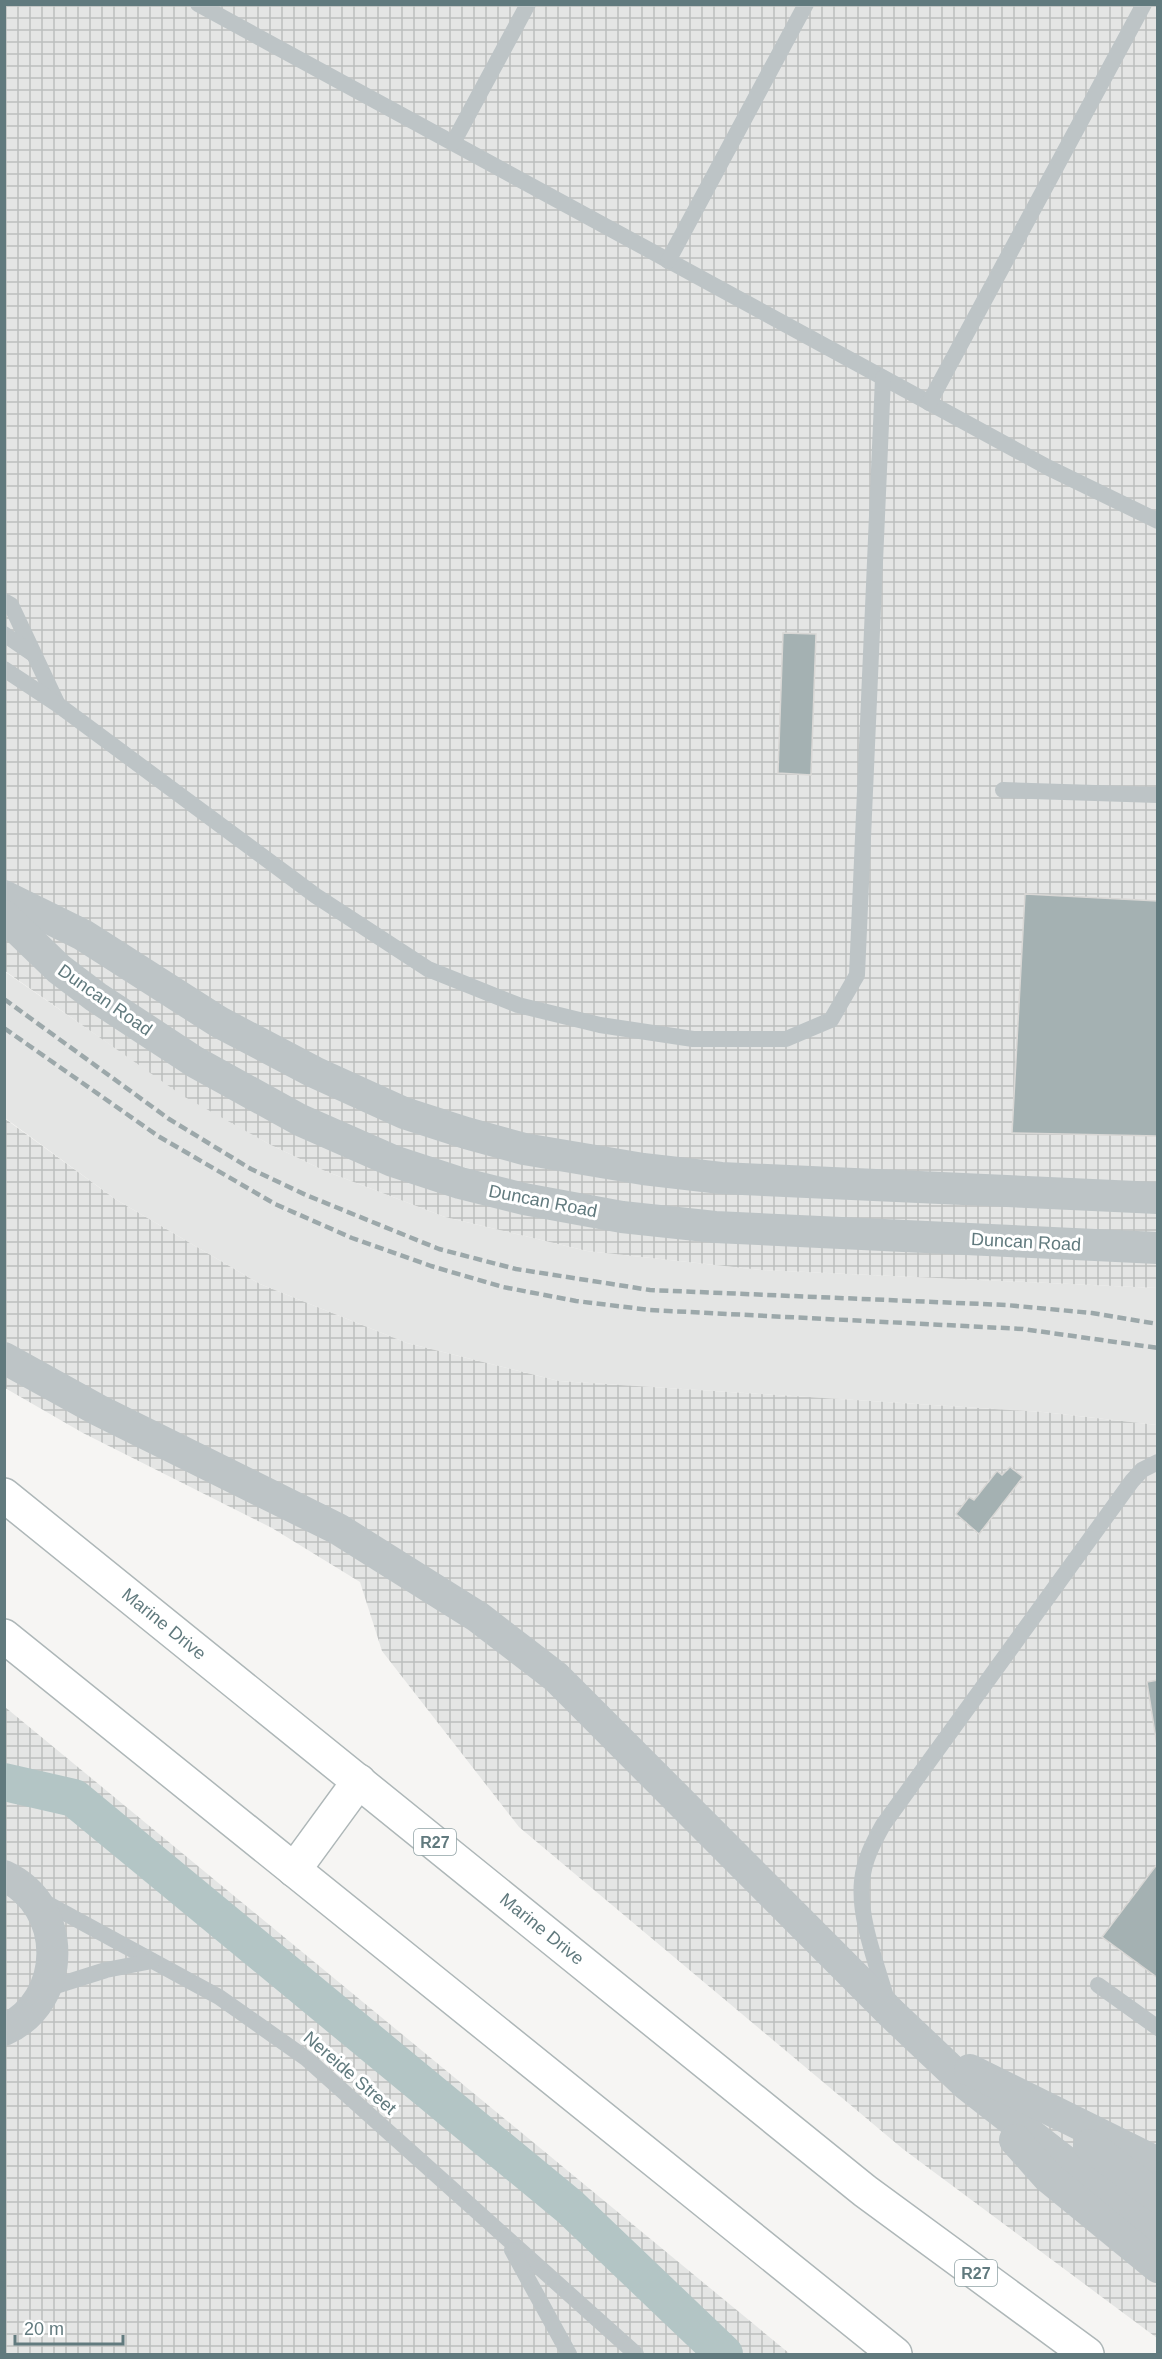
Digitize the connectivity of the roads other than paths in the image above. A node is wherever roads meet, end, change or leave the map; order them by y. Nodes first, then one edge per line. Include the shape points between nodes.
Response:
1 (198, 4) edge
2 (528, 4) edge
3 (806, 4) edge
4 (1144, 4) edge
5 (453, 143) junction
6 (668, 261) junction
7 (883, 378) junction
8 (929, 403) junction
9 (1158, 521) edge
10 (4, 601) edge
11 (4, 634) edge
12 (34, 655) junction
13 (4, 669) edge
14 (57, 704) junction
15 (1004, 790) dead end
16 (1158, 795) edge
17 (4, 896) edge
18 (4, 916) edge
19 (1158, 1198) edge
20 (1158, 1248) edge
21 (4, 1358) edge
22 (1158, 1462) edge
23 (4, 1495) edge
24 (4, 1636) edge
25 (359, 1781) junction
26 (294, 1870) junction
27 (4, 1876) edge
28 (30, 1894) junction
29 (152, 1961) junction
30 (1098, 1985) dead end
31 (46, 1989) junction
32 (891, 2013) junction
33 (1158, 2028) edge
34 (4, 2030) edge
35 (932, 2051) junction
36 (967, 2085) junction
37 (1024, 2097) junction
38 (1147, 2155) edge
39 (1158, 2197) edge
40 (1158, 2234) edge
41 (505, 2238) junction
42 (1158, 2266) edge
43 (568, 2355) edge
44 (636, 2355) edge
45 (895, 2355) edge
46 (1087, 2355) edge

1 - 5 lane
2 - 5 lane
3 - 6 lane
4 - 8 lane
5 - 6 lane
6 - 7 lane
7 - 8 lane
7 - 14 lane via 857,975 831,1020 786,1039 693,1039 600,1025 518,1005 428,969 316,896
8 - 9 lane
10 - 12 lane via 11,605
11 - 12 lane
12 - 14 lane
13 - 14 lane
15 - 16 lane
17 - 19 street via 82,935 219,1022 314,1072 404,1113 524,1149 721,1178
18 - 20 street, Duncan Road via 58,969 195,1062 300,1120 393,1161 460,1183 611,1215 715,1227
21 - 32 street via 98,1410 338,1529 478,1617 556,1677
22 - 32 lane via 1132,1481 883,1824 870,1849 862,1881 862,1902
23 - 25 main road, Marine Drive / R27
24 - 26 main road
25 - 26 main road
25 - 46 main road, Marine Drive / R27 via 865,2191
26 - 45 main road
27 - 28 street
28 - 29 lane, Nereide Street
28 - 31 street via 41,1908 53,1939 52,1972
29 - 31 lane via 106,1970
29 - 41 lane, Nereide Street via 219,1997 307,2059
30 - 33 lane
31 - 34 street via 33,2010
32 - 35 street
35 - 36 street
35 - 37 street
36 - 40 street
36 - 42 street via 1048,2177
37 - 38 street
37 - 39 street
41 - 43 lane, Nereide Street
41 - 44 lane, Nereide Street

